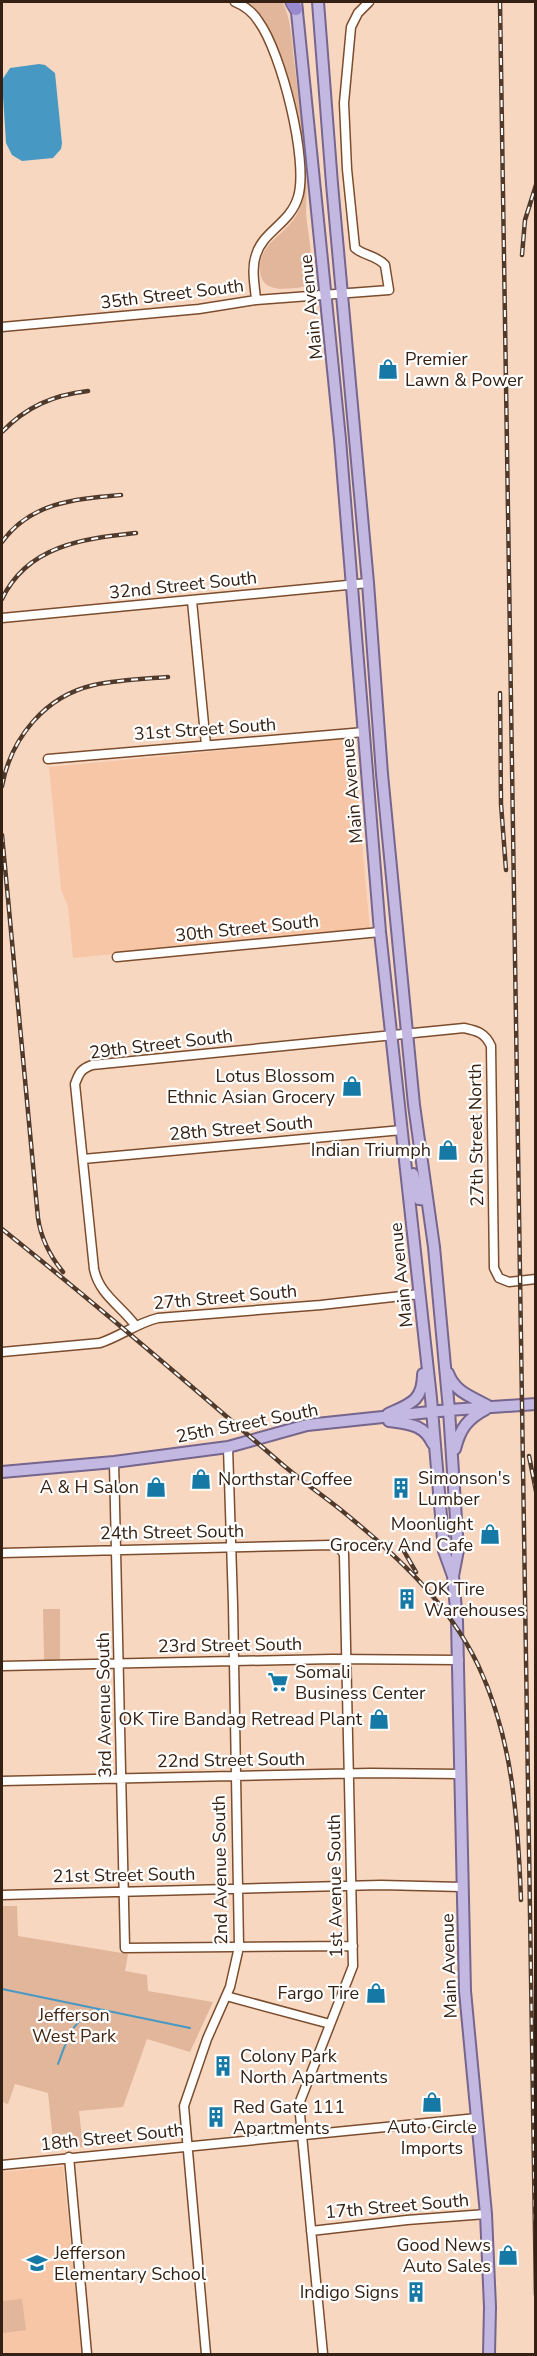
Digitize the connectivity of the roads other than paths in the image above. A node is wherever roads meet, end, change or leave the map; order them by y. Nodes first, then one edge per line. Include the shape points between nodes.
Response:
1 (235, 2) edge
2 (318, 2) edge
3 (369, 2) edge
4 (295, 4) edge
5 (343, 294) junction
6 (326, 295) junction
7 (256, 300) junction
8 (2, 327) edge
9 (368, 583) junction
10 (353, 584) junction
11 (192, 601) junction
12 (2, 618) edge
13 (364, 732) junction
14 (365, 744) junction
15 (206, 745) junction
16 (48, 759) dead end
17 (385, 802) junction
18 (381, 932) junction
19 (117, 957) dead end
20 (408, 1034) junction
21 (392, 1037) junction
22 (400, 1115) junction
23 (402, 1130) junction
24 (82, 1159) junction
25 (427, 1200) junction
26 (536, 1279) edge
27 (420, 1294) junction
28 (135, 1325) junction
29 (424, 1334) junction
30 (3, 1350) edge
31 (444, 1358) junction
32 (536, 1404) edge
33 (490, 1407) junction
34 (449, 1410) junction
35 (432, 1413) junction
36 (377, 1419) junction
37 (228, 1447) junction
38 (435, 1449) junction
39 (453, 1458) junction
40 (114, 1462) junction
41 (2, 1472) edge
42 (231, 1547) junction
43 (341, 1549) joint
44 (117, 1550) junction
45 (2, 1553) edge
46 (453, 1576) junction
47 (348, 1660) junction
48 (459, 1660) junction
49 (234, 1661) junction
50 (119, 1664) junction
51 (2, 1666) edge
52 (349, 1774) junction
53 (460, 1774) junction
54 (235, 1776) junction
55 (122, 1778) junction
56 (2, 1781) edge
57 (351, 1886) junction
58 (462, 1887) junction
59 (237, 1889) junction
60 (123, 1892) junction
61 (2, 1895) edge
62 (353, 1946) junction
63 (239, 1947) junction
64 (226, 1996) junction
65 (330, 2024) junction
66 (477, 2118) junction
67 (302, 2136) junction
68 (187, 2146) junction
69 (69, 2157) junction
70 (2, 2165) edge
71 (486, 2214) junction
72 (311, 2231) junction
73 (87, 2355) edge
74 (206, 2355) edge
75 (323, 2355) edge
76 (489, 2355) edge

1 - 7 street via 252,13 266,34 291,106 299,164 295,206 256,254
2 - 5 main road, Main Avenue
3 - 5 street, 35th Street South via 351,27 344,103 346,169 355,248 385,265 389,290
4 - 6 main road, Main Avenue
5 - 6 street, 35th Street South
5 - 9 main road, Main Avenue
6 - 7 street, 35th Street South
6 - 10 main road, Main Avenue
7 - 8 street, 35th Street South
9 - 10 street, 32nd Street South
9 - 17 main road, Main Avenue
10 - 11 street, 32nd Street South
10 - 13 main road, Main Avenue
11 - 12 street, 32nd Street South
11 - 15 street
13 - 14 main road, Main Avenue
13 - 15 street, 31st Street South
14 - 17 main road via 377,796
14 - 18 main road, Main Avenue
15 - 16 street, 31st Street South
17 - 20 main road, Main Avenue
18 - 19 street, 30th Street South
18 - 21 main road, Main Avenue
20 - 21 street, 29th Street South
20 - 25 main road, Main Avenue
20 - 26 street, 27th Street North via 464,1028 480,1031 488,1038 492,1046 494,1268 499,1278 509,1282
21 - 22 main road, Main Avenue
21 - 24 street, 29th Street South via 84,1068 75,1084
22 - 23 main road, Main Avenue
22 - 25 main road via 417,1196
23 - 24 street, 28th Street South
23 - 27 main road, Main Avenue
24 - 28 street, 29th Street South via 96,1280
25 - 31 main road, Main Avenue
27 - 28 street, 27th Street South via 158,1318
27 - 29 main road, Main Avenue
28 - 30 street, 27th Street South via 100,1342
29 - 35 main road, Main Avenue
29 - 36 main road via 423,1384 419,1395 408,1405
31 - 33 main road via 454,1386
31 - 34 main road, Main Avenue
32 - 33 main road, 25th Street South
33 - 34 main road, 25th Street South
33 - 39 main road via 463,1426
34 - 35 main road, 25th Street South
34 - 39 main road, Main Avenue
35 - 36 main road, 25th Street South
35 - 38 main road, Main Avenue
36 - 37 main road, 25th Street South via 307,1425
36 - 38 main road via 417,1427 429,1434
37 - 40 main road, 25th Street South
37 - 42 street, 2nd Avenue South
38 - 46 main road, Main Avenue via 444,1551
39 - 46 main road, Main Avenue via 458,1550
40 - 41 main road, 25th Street South
40 - 44 street, 3rd Avenue South
42 - 43 street, 24th Street South via 331,1545
42 - 44 street, 24th Street South
42 - 49 street, 2nd Avenue South
43 - 47 street, 1st Avenue South via 345,1560
44 - 45 street, 24th Street South
44 - 50 street, 3rd Avenue South
46 - 48 main road, Main Avenue
47 - 48 street, 23rd Street South
47 - 49 street, 23rd Street South
47 - 52 street, 1st Avenue South
48 - 53 main road, Main Avenue
49 - 50 street, 23rd Street South
49 - 54 street, 2nd Avenue South
50 - 51 street, 23rd Street South
50 - 55 street, 3rd Avenue South
52 - 53 street, 22nd Street South
52 - 54 street, 22nd Street South
52 - 57 street, 1st Avenue South
53 - 58 main road, Main Avenue
54 - 55 street, 22nd Street South
54 - 59 street, 2nd Avenue South
55 - 56 street, 22nd Street South
55 - 60 street, 3rd Avenue South
57 - 58 street, 21st Street South
57 - 59 street, 21st Street South
57 - 62 street, 1st Avenue South
58 - 66 main road, Main Avenue via 465,1991
59 - 60 street, 21st Street South
59 - 63 street, 2nd Avenue South
60 - 61 street, 21st Street South
60 - 63 street, 3rd Avenue South via 125,1948 129,1950
62 - 63 street
62 - 65 street, 1st Avenue South via 350,1977
63 - 64 street, 2nd Avenue South
64 - 65 street
64 - 68 street, 2nd Avenue South via 186,2099
65 - 67 street, 1st Avenue South via 299,2104
66 - 67 street, 18th Street South
66 - 71 main road, Main Avenue
67 - 68 street, 18th Street South
67 - 72 street, 1st Avenue South
68 - 69 street, 18th Street South
68 - 74 street, 2nd Avenue South
69 - 70 street, 18th Street South
69 - 73 street
71 - 72 street, 17th Street South
71 - 76 main road, Main Avenue
72 - 75 street, 1st Avenue South

